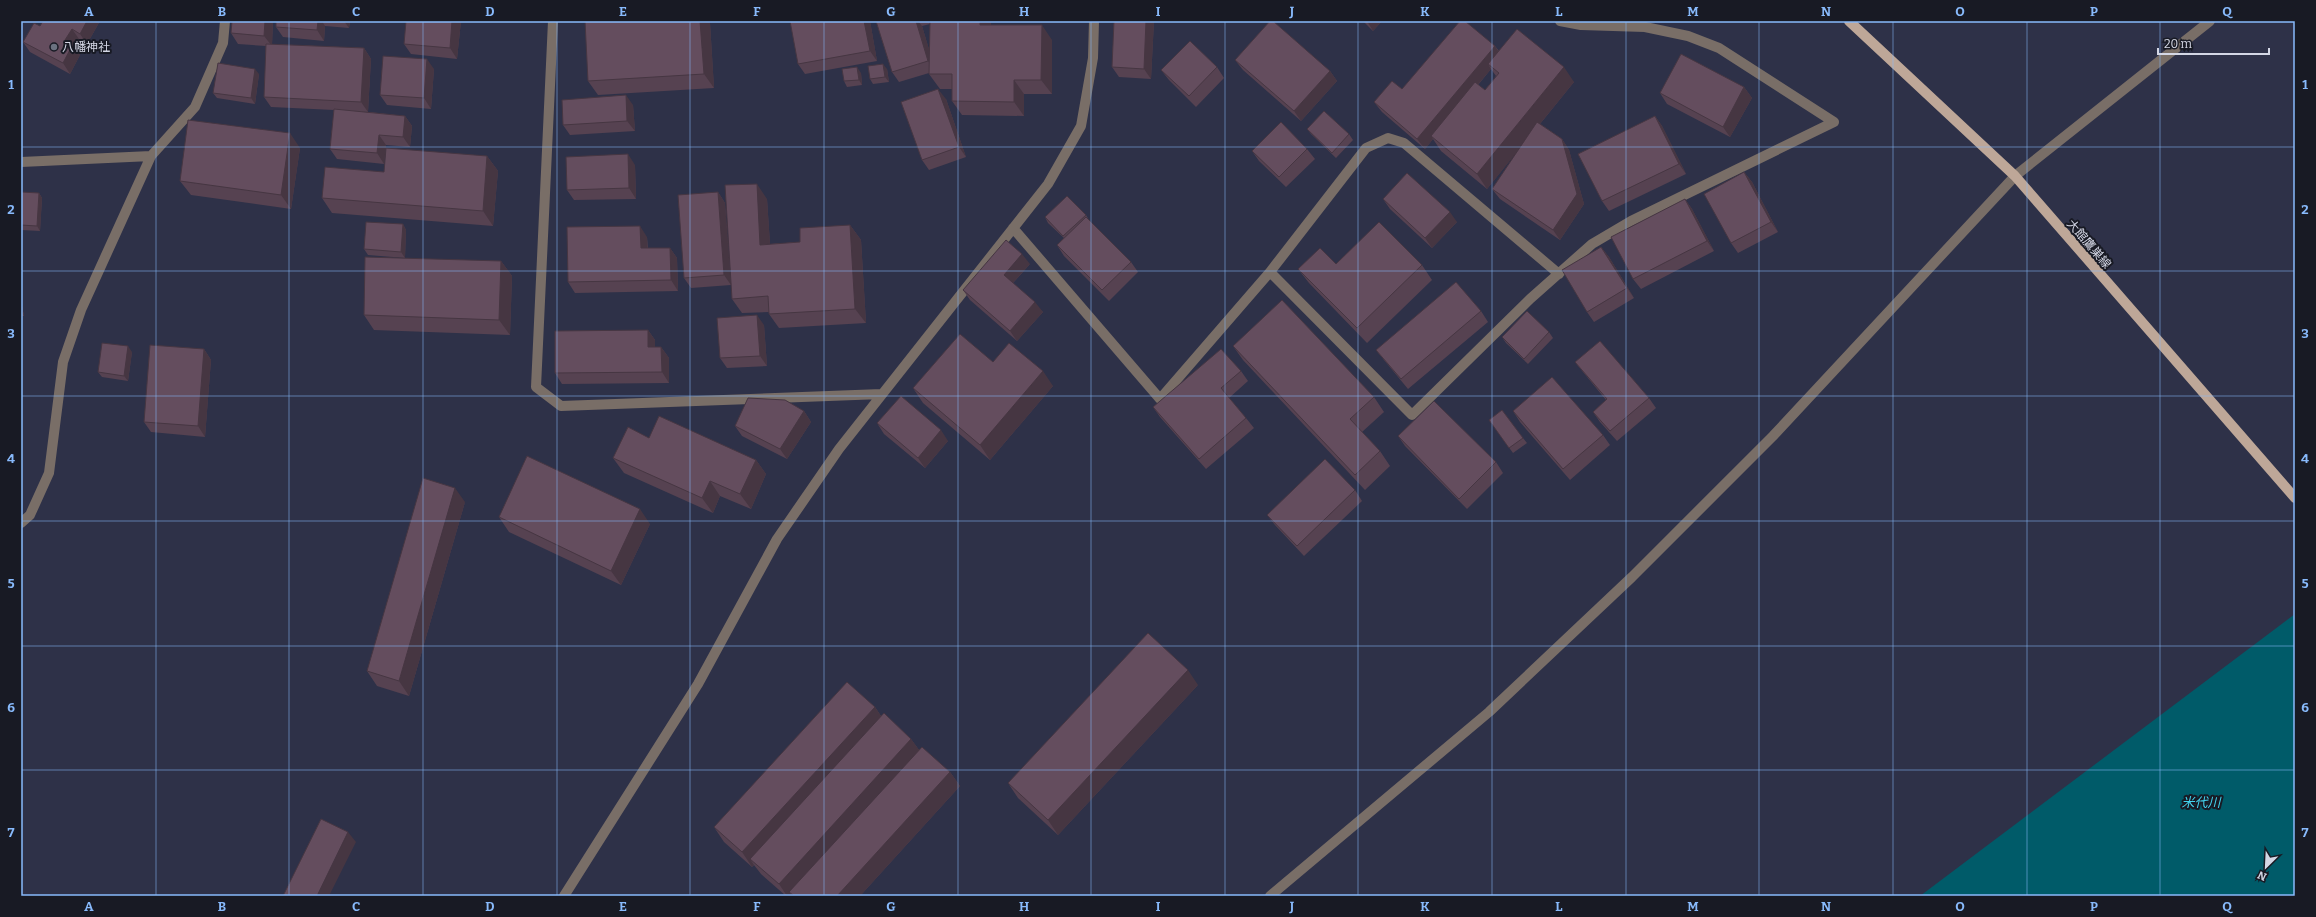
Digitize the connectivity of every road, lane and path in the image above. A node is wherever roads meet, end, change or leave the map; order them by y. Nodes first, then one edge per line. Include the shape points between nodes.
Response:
1 (225, 21) edge
2 (553, 21) edge
3 (1094, 21) edge
4 (1560, 21) edge
5 (1849, 21) edge
6 (2210, 21) edge
7 (151, 156) junction
8 (21, 162) edge
9 (2015, 176) junction
10 (1013, 228) junction
11 (1270, 272) junction
12 (1559, 274) junction
13 (882, 394) junction
14 (2295, 498) edge
15 (21, 523) edge
16 (564, 896) edge
17 (1270, 896) edge

1 - 7 street via 223,43 195,107
2 - 13 street via 536,387 561,406
3 - 10 street via 1093,58 1082,126 1048,184
4 - 12 street via 1581,25 1645,27 1688,36 1719,48 1834,122 1631,221 1592,244
5 - 9 main road, 大館鷹巣線
6 - 9 street
7 - 8 street
7 - 15 street via 81,310 63,362 49,473 30,515
9 - 14 main road, 大館鷹巣線
9 - 17 street via 1773,436 1632,577 1489,712
10 - 11 street via 1160,399
10 - 13 street
11 - 12 street via 1366,148 1388,138 1404,143
11 - 12 street via 1412,415
13 - 16 street via 839,449 777,539 698,684

